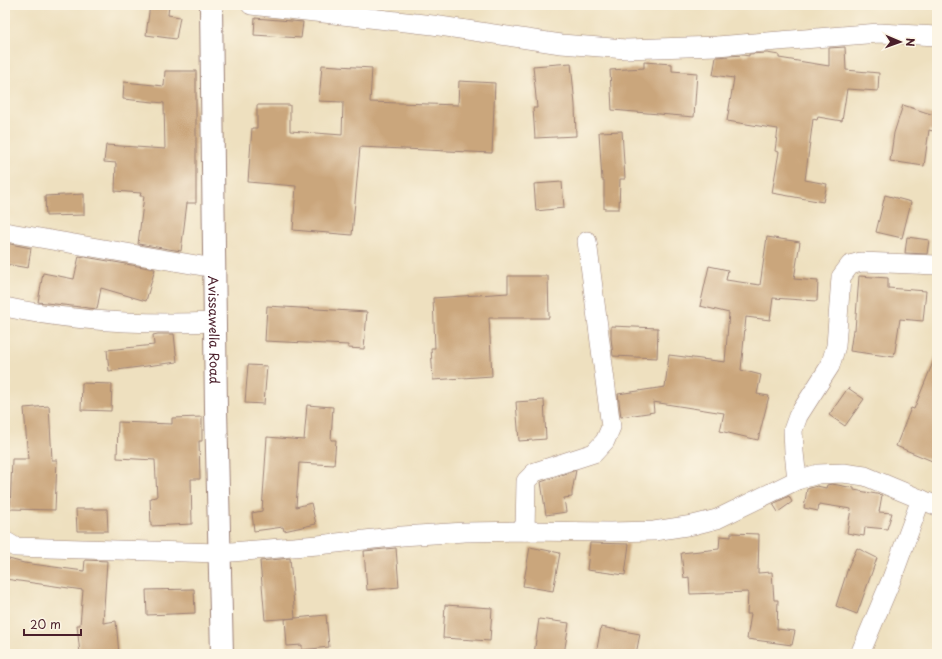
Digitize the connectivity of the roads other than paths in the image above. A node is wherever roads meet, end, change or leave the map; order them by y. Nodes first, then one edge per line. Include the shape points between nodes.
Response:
1 (211, 5) edge
2 (251, 5) edge
3 (937, 36) edge
4 (5, 232) edge
5 (587, 241) dead end
6 (937, 265) edge
7 (214, 268) junction
8 (5, 307) edge
9 (215, 322) junction
10 (797, 480) junction
11 (929, 502) edge
12 (525, 530) junction
13 (5, 541) edge
14 (219, 553) junction
15 (222, 654) edge
16 (860, 654) edge

1 - 7 main road, Avissawella Road
2 - 3 street via 433,25 562,44 626,49 717,46 879,33
4 - 7 street
5 - 12 street via 611,427 605,441 594,453 535,472 526,481
6 - 10 street via 861,262 850,265 842,278 836,346 830,366 798,416 793,430
7 - 9 main road, Avissawella Road
8 - 9 street via 71,319 110,322
9 - 14 main road, Avissawella Road
10 - 11 street via 818,474 842,473 865,476
10 - 12 street via 717,519 693,525 654,531
11 - 16 street via 892,578
12 - 14 street via 402,536
13 - 14 street via 15,547
14 - 15 main road, Avissawella Road

